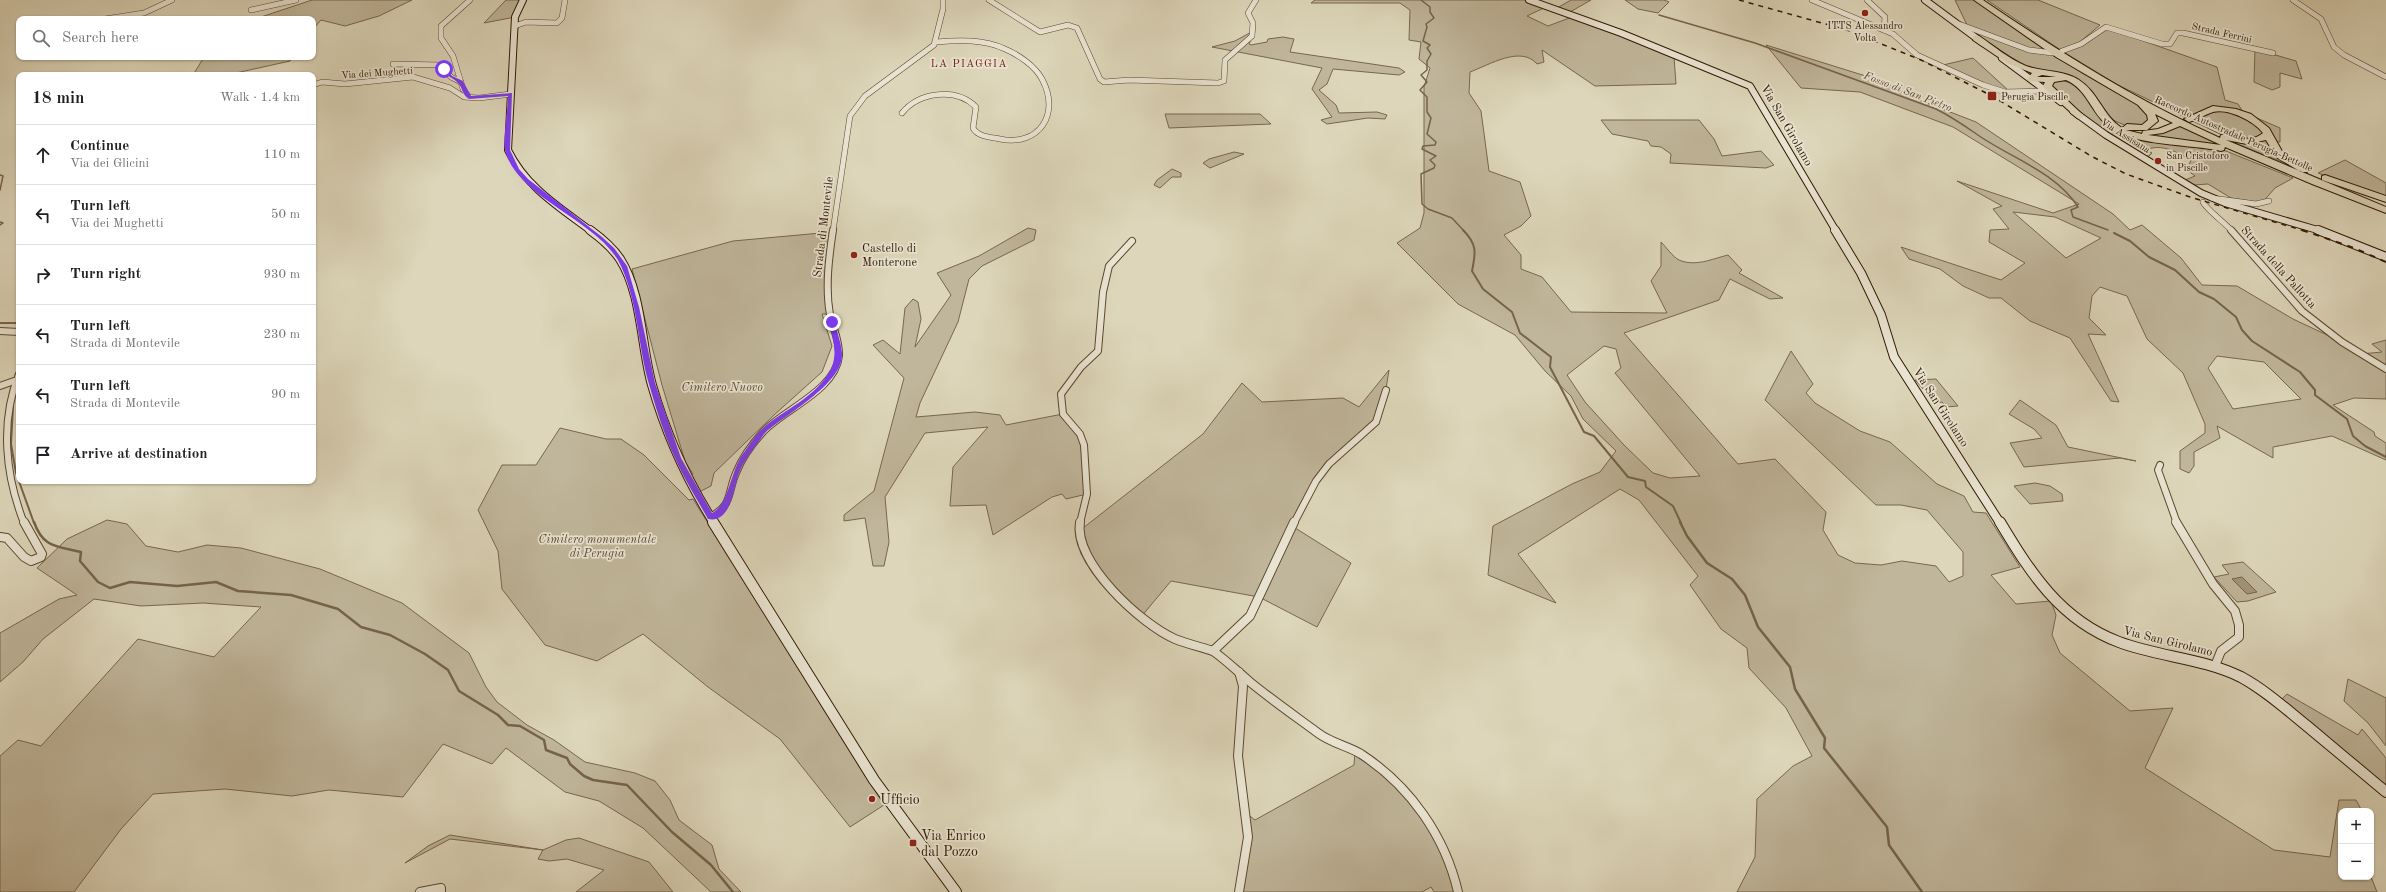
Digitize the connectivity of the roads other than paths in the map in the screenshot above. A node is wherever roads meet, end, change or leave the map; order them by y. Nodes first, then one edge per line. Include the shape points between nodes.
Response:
1 (172, 0) edge
2 (296, 0) edge
3 (470, 0) edge
4 (523, 0) edge
5 (564, 0) edge
6 (943, 0) edge
7 (989, 0) edge
8 (1256, 0) edge
9 (1529, 0) edge
10 (1812, 0) edge
11 (1867, 0) edge
12 (1925, 0) edge
13 (1978, 0) edge
14 (1982, 0) edge
15 (2293, 0) edge
16 (251, 10) dead end
17 (1999, 13) junction
18 (124, 16) edge
19 (1954, 22) junction
20 (515, 26) junction
21 (1884, 30) junction
22 (1976, 38) junction
23 (936, 42) junction
24 (2062, 51) dead end
25 (2053, 53) dead end
26 (2273, 53) dead end
27 (393, 64) dead end
28 (2078, 67) junction
29 (2042, 72) junction
30 (2386, 77) edge
31 (2031, 79) junction
32 (2051, 80) junction
33 (461, 82) junction
34 (316, 83) edge
35 (2081, 85) junction
36 (2046, 91) junction
37 (511, 94) junction
38 (469, 97) junction
39 (2146, 102) junction
40 (902, 113) dead end
41 (2080, 116) junction
42 (2189, 119) dead end
43 (2108, 120) junction
44 (2178, 124) dead end
45 (2268, 134) junction
46 (2192, 188) junction
47 (2342, 193) junction
48 (2212, 198) junction
49 (2386, 200) edge
50 (2269, 201) dead end
51 (2386, 210) edge
52 (1132, 241) dead end
53 (2386, 257) edge
54 (0, 331) edge
55 (16, 332) edge
56 (2386, 369) edge
57 (16, 378) edge
58 (14, 381) junction
59 (0, 386) edge
60 (1386, 390) dead end
61 (2160, 465) dead end
62 (710, 517) junction
63 (0, 537) edge
64 (1213, 651) junction
65 (2215, 666) junction
66 (1238, 671) junction
67 (2386, 792) edge
68 (420, 892) edge
69 (441, 892) edge
70 (956, 892) edge
71 (1239, 892) edge
72 (1458, 892) edge

1 - 18 street via 144,13
2 - 16 street
3 - 33 street via 441,26 441,38 453,56
4 - 20 street via 517,11
5 - 20 street via 562,18 557,23 526,22
6 - 23 street
7 - 8 street via 1040,32 1068,25 1077,28 1100,79 1104,82 1129,80 1218,83 1224,81 1225,60 1249,44 1255,30 1254,22 1248,13
9 - 65 street, Via San Girolamo via 1750,86 1861,273 1881,315 1894,357 2029,570 2047,593 2069,612 2119,642
10 - 21 street
11 - 21 street via 1885,17
12 - 19 street, Via Assisana
13 - 17 highway, Raccordo Autostradale Perugia-Bettolle
14 - 17 highway
15 - 30 street via 2321,19 2334,47
17 - 28 highway, Raccordo Autostradale Perugia-Bettolle
17 - 39 highway via 2070,59
19 - 22 street, Via Assisana
19 - 25 street via 2029,50
20 - 37 street
21 - 36 street via 1893,34 1917,55 1988,87 2005,92
22 - 29 highway via 2021,67
22 - 31 street, Via Assisana
23 - 40 street via 980,42 1005,49 1020,57 1032,66 1047,84 1051,108 1046,124 1024,139 992,139 978,134 972,128 976,107 973,102 945,94 917,99
23 - 62 street, Strada di Montevile via 866,96 850,116 828,261 830,314 838,340 839,357 833,372 819,389 764,431 746,454 736,473 726,505 722,511
24 - 26 street, Strada Ferrini via 2080,44 2106,27 2162,44 2170,44 2177,33 2183,33
27 - 33 street via 440,65 451,77
28 - 43 highway via 2142,106 2151,114 2153,121 2147,127 2139,128
28 - 47 highway, Raccordo Autostradale Perugia-Bettolle via 2142,104 2210,137
29 - 31 highway via 2035,74
29 - 35 highway via 2067,77
31 - 32 highway
31 - 36 street, Via Assisana
32 - 35 highway via 2061,79
32 - 41 highway via 2047,82 2048,89
33 - 38 street
34 - 38 street, Via dei Mughetti via 345,84 413,77 432,81
35 - 43 highway
36 - 41 street, Via Assisana
37 - 38 street, Via dei Mughetti
37 - 62 street via 508,150 517,169 526,180 600,238 624,266 636,307 652,383 678,458
39 - 45 highway via 2228,138 2249,142 2262,139
39 - 49 highway via 2248,150
41 - 46 street, Via Assisana
42 - 45 highway via 2206,110 2224,109 2256,120
43 - 44 highway via 2125,129 2142,133 2155,132
43 - 47 highway via 2113,126 2133,134 2201,143 2240,153
45 - 49 highway via 2275,149 2292,164
46 - 48 street, Via Assisana
46 - 56 street, Strada della Pallotta via 2207,209 2224,219 2290,299 2342,342
47 - 51 highway, Raccordo Autostradale Perugia-Bettolle
48 - 50 street via 2261,204
48 - 53 street, Via Assisana via 2311,227
52 - 64 street via 1109,266 1103,292 1098,351 1081,367 1061,394 1063,414 1080,434 1084,445 1087,494 1078,532 1093,565 1111,591 1151,625 1175,639
54 - 55 street
57 - 58 street
58 - 59 street
58 - 63 street via 2,431 4,459 19,508 42,554 41,557 31,560 24,557 7,538
60 - 64 street via 1376,422 1329,464 1316,481 1286,537 1270,577 1250,616
61 - 65 street via 2158,470 2176,522 2213,584 2235,611 2239,625 2239,636 2221,651
62 - 70 street via 874,780
64 - 66 street
65 - 67 street, Via San Girolamo via 2242,678 2279,704
66 - 71 street via 1243,686 1238,756 1248,837
66 - 72 street via 1319,735 1360,753 1386,772 1420,811 1446,851
68 - 69 street via 441,888

